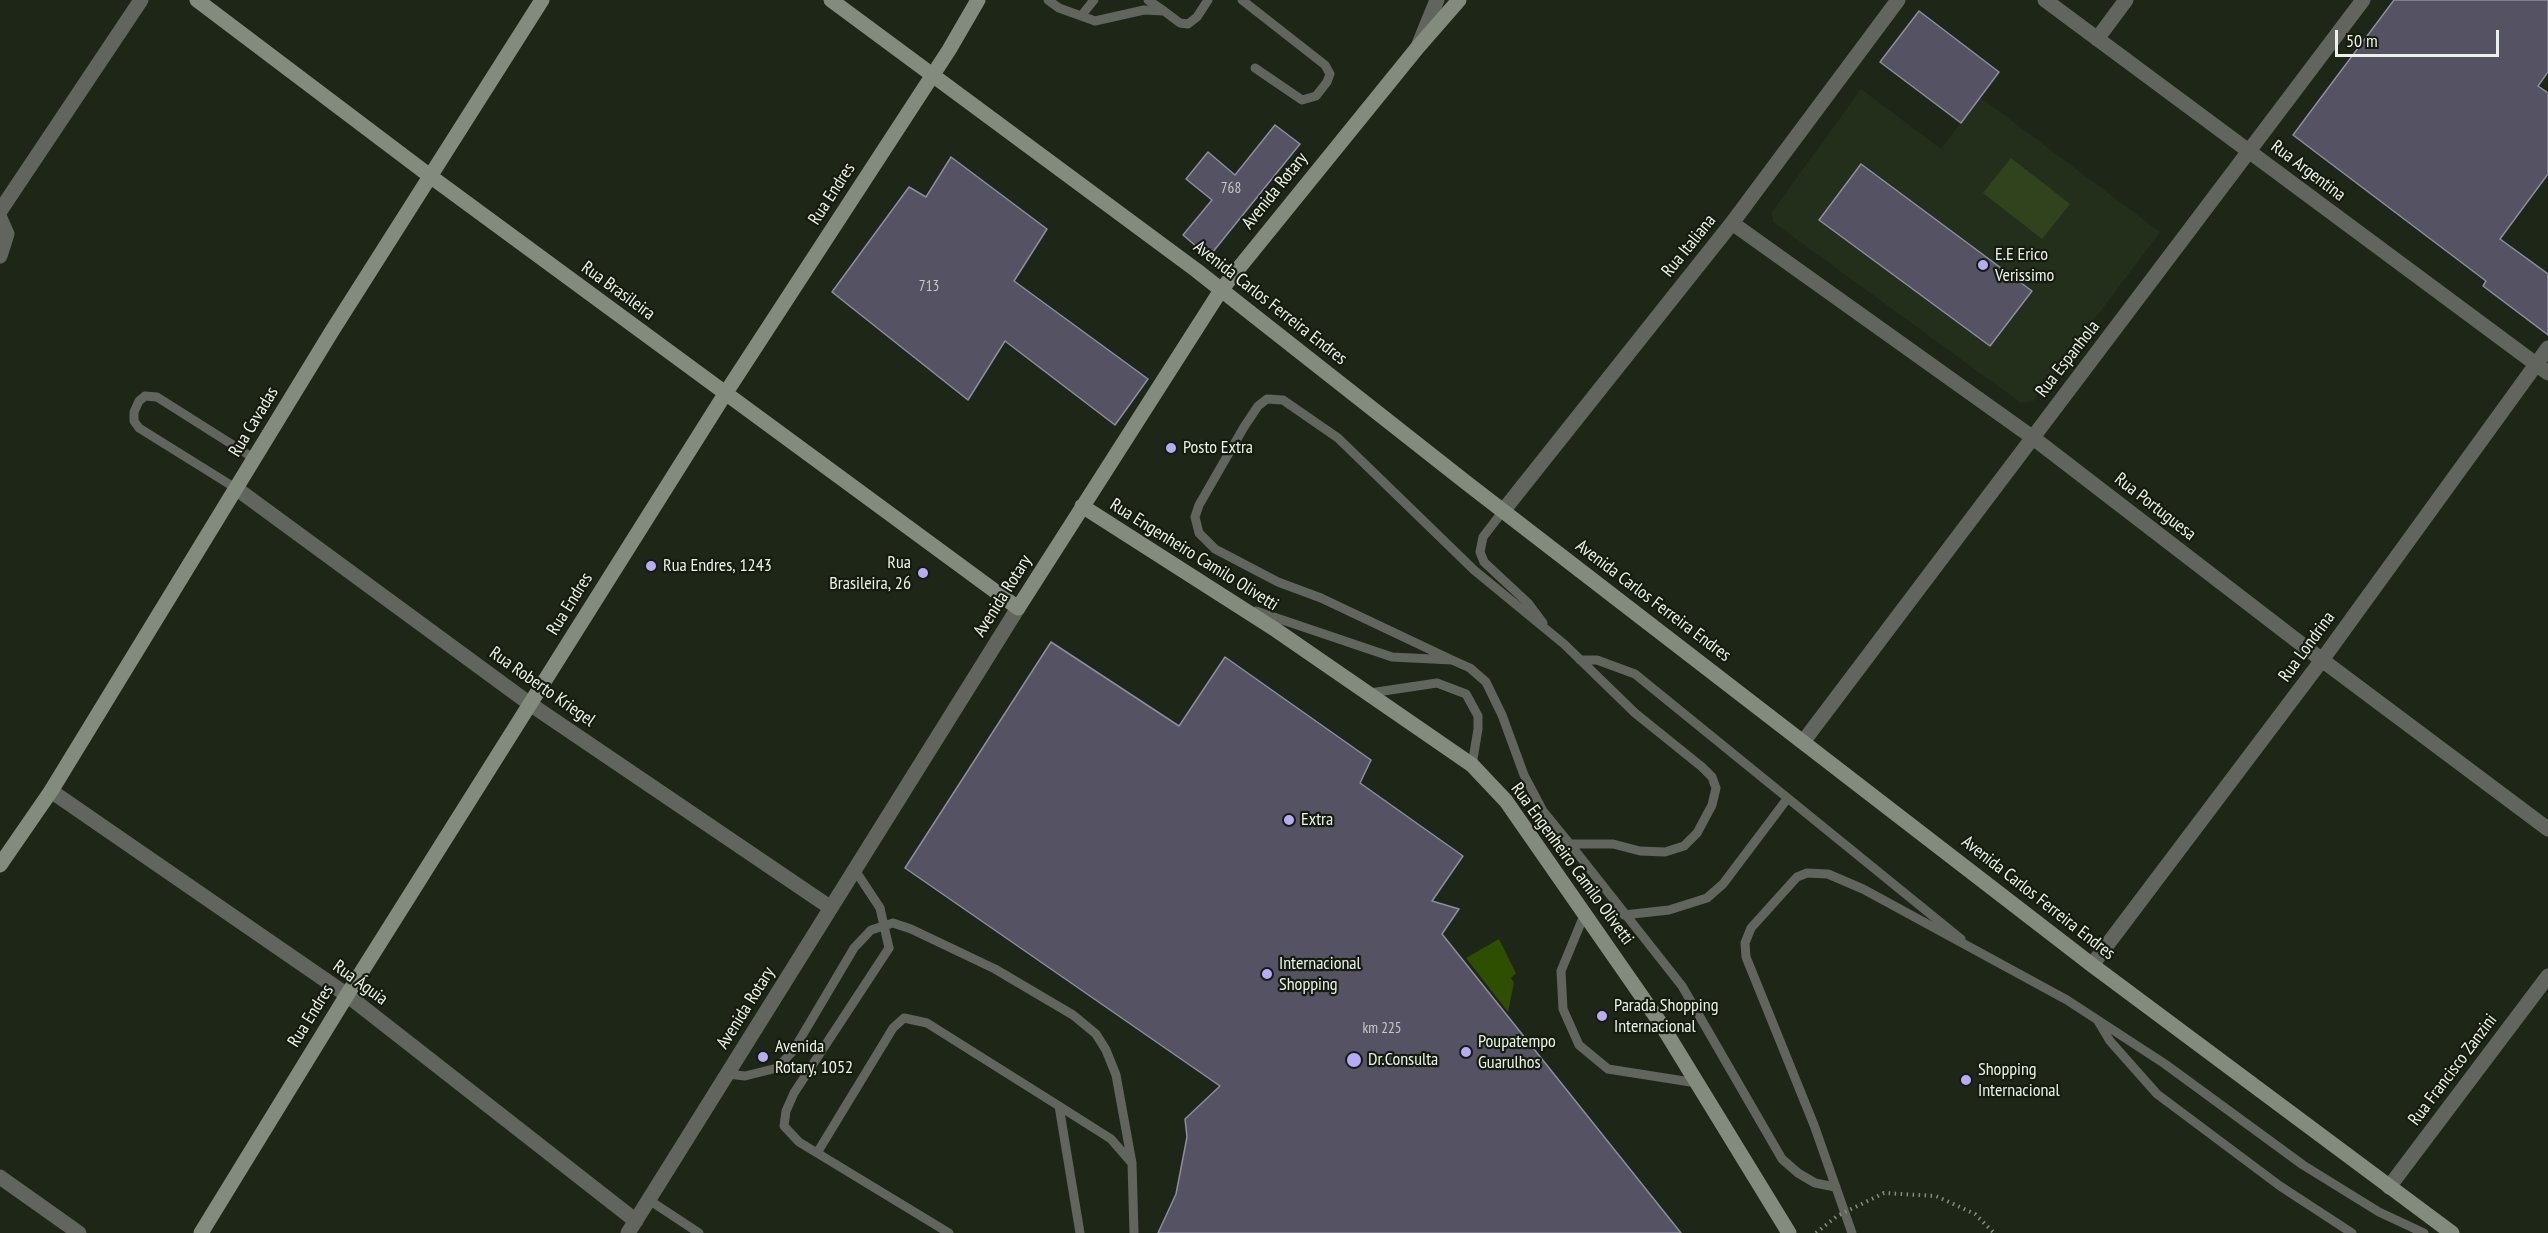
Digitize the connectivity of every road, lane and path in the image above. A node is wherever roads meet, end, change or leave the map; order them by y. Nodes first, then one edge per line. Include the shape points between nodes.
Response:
1 (141, 0) edge
2 (197, 0) edge
3 (542, 0) edge
4 (831, 0) edge
5 (978, 0) edge
6 (1048, 0) edge
7 (1094, 0) edge
8 (1148, 0) edge
9 (1208, 0) edge
10 (1242, 0) edge
11 (1459, 0) edge
12 (1898, 0) edge
13 (2045, 0) edge
14 (2126, 0) edge
15 (2363, 0) edge
16 (1436, 1) edge
17 (1164, 11) junction
18 (1081, 16) junction
19 (2097, 39) junction
20 (1418, 47) junction
21 (1255, 68) dead end
22 (933, 75) junction
23 (2247, 150) junction
24 (430, 176) junction
25 (0, 211) edge
26 (0, 218) edge
27 (1732, 223) junction
28 (0, 256) edge
29 (1221, 290) junction
30 (2548, 348) edge
31 (2542, 369) edge
32 (725, 394) junction
33 (2032, 437) junction
34 (255, 459) junction
35 (237, 489) junction
36 (1082, 506) junction
37 (1503, 511) junction
38 (1228, 601) junction
39 (1018, 608) junction
40 (1548, 630) junction
41 (1452, 660) junction
42 (1580, 660) junction
43 (2322, 660) junction
44 (1370, 693) junction
45 (530, 705) junction
46 (1803, 742) junction
47 (1472, 765) junction
48 (51, 791) junction
49 (1787, 799) junction
50 (2548, 829) edge
51 (1570, 844) junction
52 (0, 865) edge
53 (855, 870) junction
54 (831, 908) junction
55 (1585, 913) junction
56 (1624, 915) junction
57 (1979, 953) junction
58 (2092, 965) junction
59 (2548, 976) edge
60 (347, 995) junction
61 (2096, 1017) junction
62 (728, 1074) junction
63 (1698, 1083) junction
64 (1059, 1106) junction
65 (817, 1153) junction
66 (1132, 1163) junction
67 (0, 1177) edge
68 (1835, 1186) junction
69 (2389, 1187) junction
70 (649, 1200) junction
71 (632, 1227) edge
72 (79, 1233) edge
73 (201, 1233) edge
74 (699, 1233) edge
75 (949, 1233) edge
76 (1080, 1233) edge
77 (1134, 1233) edge
78 (1789, 1233) edge
79 (1816, 1233) edge
80 (1852, 1233) edge
81 (1994, 1233) edge
82 (2352, 1233) edge
83 (2424, 1233) edge
84 (2452, 1233) edge

1 - 25 street
2 - 24 street, Rua Brasileira
3 - 24 street, Rua Cavadas
4 - 22 street, Avenida Carlos Ferreira Endres
5 - 22 street, Rua Endres
6 - 18 lane
7 - 18 lane
8 - 17 lane
9 - 17 lane via 1188,24 1179,23
10 - 21 lane via 1325,65 1330,74 1316,96 1302,100
11 - 20 street
12 - 27 street, Rua Italiana
13 - 19 street, Rua Argentina
14 - 19 street
15 - 23 street, Rua Espanhola
16 - 20 street, Avenida Rotary
17 - 18 lane via 1143,10 1095,21
19 - 23 street, Rua Argentina
20 - 29 street, Avenida Rotary
22 - 29 street, Avenida Carlos Ferreira Endres
22 - 32 street, Rua Endres
23 - 31 street, Rua Argentina
23 - 33 street, Rua Espanhola
24 - 32 street, Rua Brasileira
24 - 34 street, Rua Cavadas
26 - 28 street via 8,234
27 - 33 street, Rua Portuguesa
27 - 37 street, Rua Italiana
29 - 36 street, Avenida Rotary
29 - 37 street, Avenida Carlos Ferreira Endres
30 - 31 street, Rua Londrina
31 - 43 street, Rua Londrina
32 - 39 street, Rua Brasileira
32 - 45 street, Rua Endres
33 - 43 street, Rua Portuguesa
33 - 46 street, Rua Espanhola
34 - 35 street, Rua Cavadas
34 - 35 lane via 157,397 145,396 139,401 134,412 139,428
35 - 45 street, Rua Roberto Kriegel
35 - 48 street, Rua Cavadas
36 - 38 street, Rua Engenheiro Camilo Olivetti
36 - 39 street, Avenida Rotary
37 - 40 lane via 1483,537 1480,552 1484,562 1528,603
37 - 46 street, Avenida Carlos Ferreira Endres
38 - 41 lane via 1392,657
38 - 44 street, Rua Engenheiro Camilo Olivetti
39 - 53 street, Avenida Rotary
40 - 41 lane via 1474,570 1338,438 1283,400 1267,399 1258,406 1223,459 1199,505 1195,524 1199,533 1215,549 1278,582
40 - 42 lane
41 - 51 lane via 1470,668 1486,682 1524,775 1543,811
42 - 49 lane via 1597,660 1635,674
42 - 51 lane via 1635,714 1702,767 1716,788 1712,805 1684,846 1665,852 1613,844
43 - 50 street, Rua Portuguesa
43 - 58 street, Rua Londrina
44 - 47 street, Rua Engenheiro Camilo Olivetti
44 - 47 lane via 1437,683 1466,694 1478,716
45 - 54 street, Rua Roberto Kriegel
45 - 60 street, Rua Endres
46 - 58 street, Avenida Carlos Ferreira Endres
47 - 55 street, Rua Engenheiro Camilo Olivetti via 1506,801
48 - 52 street, Rua Cavadas
48 - 60 street, Rua Águia
49 - 56 lane via 1723,884 1707,898 1669,910
49 - 57 lane
51 - 56 lane
53 - 54 street, Avenida Rotary
53 - 65 lane, bridge via 880,908 889,948 786,1111 784,1126
54 - 62 street, Avenida Rotary
55 - 63 street, Rua Engenheiro Camilo Olivetti
55 - 63 lane via 1561,971 1563,1009 1579,1045 1608,1069
56 - 68 lane via 1682,986 1782,1159 1815,1183
57 - 61 lane
57 - 68 lane via 1863,889 1816,872 1797,877 1751,928 1745,944 1746,957
58 - 69 street, Avenida Carlos Ferreira Endres
59 - 69 street, Rua Francisco Zanzini
60 - 71 street, Rua Águia
60 - 73 street, Rua Endres
61 - 82 lane via 2110,1041 2157,1094 2280,1186
61 - 83 lane via 2321,1176 2379,1212
62 - 66 lane via 752,1075 777,1068 793,1051 854,948 871,930 893,923 995,969 1073,1015 1096,1034 1116,1075
62 - 70 street, Avenida Rotary
63 - 78 street, Rua Engenheiro Camilo Olivetti
64 - 65 lane via 927,1023 904,1018 893,1028
64 - 66 lane via 1111,1139
64 - 76 lane
65 - 75 lane
66 - 77 lane
67 - 72 street
68 - 80 lane
69 - 84 street, Avenida Carlos Ferreira Endres
70 - 71 street, Avenida Rotary
70 - 74 lane
79 - 81 path, bridge via 1837,1216 1884,1193 1936,1196 1975,1214

